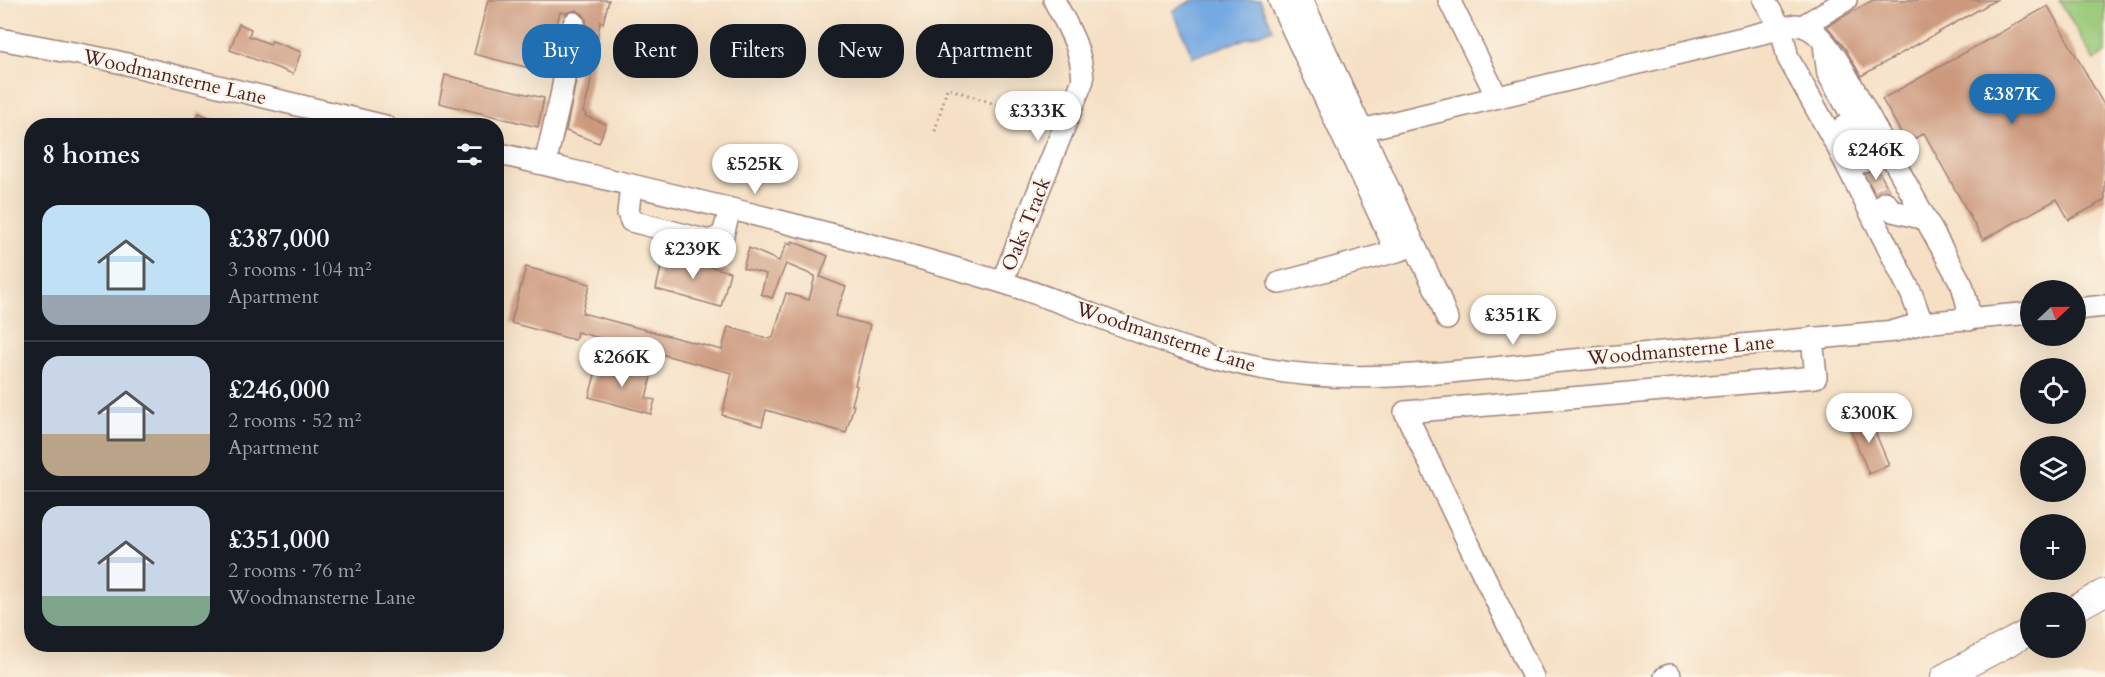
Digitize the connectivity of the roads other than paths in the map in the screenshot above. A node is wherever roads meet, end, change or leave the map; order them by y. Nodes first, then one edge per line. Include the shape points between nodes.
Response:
1 (1054, 0) edge
2 (1279, 0) edge
3 (1302, 0) edge
4 (1449, 0) edge
5 (1764, 0) edge
6 (1846, 0) edge
7 (574, 23) dead end
8 (1804, 25) junction
9 (1781, 28) junction
10 (0, 39) edge
11 (1823, 40) junction
12 (1497, 97) junction
13 (332, 118) edge
14 (1362, 130) junction
15 (504, 155) edge
16 (1863, 162) tunnel mouth
17 (545, 164) junction
18 (631, 185) junction
19 (1885, 202) tunnel mouth
20 (730, 208) junction
21 (1925, 219) junction
22 (1408, 247) junction
23 (1002, 282) junction
24 (1279, 283) dead end
25 (2105, 306) edge
26 (2086, 308) edge
27 (2020, 314) edge
28 (1447, 319) dead end
29 (1969, 320) junction
30 (1922, 323) junction
31 (1812, 338) junction
32 (2105, 592) edge
33 (2086, 602) edge
34 (2020, 637) edge
35 (1533, 677) edge
36 (1944, 677) edge

1 - 23 street, Oaks Track via 1078,46 1083,80
2 - 22 street via 1391,240
3 - 14 street
4 - 12 street
5 - 9 street
6 - 8 street
7 - 17 street
8 - 9 street
8 - 11 street
9 - 12 street
9 - 30 street via 1788,58 1912,294
10 - 13 street, Woodmansterne Lane via 110,60
11 - 16 street via 1818,72 1821,86
11 - 21 street via 1843,69
12 - 14 street
14 - 22 street
15 - 17 street, Woodmansterne Lane
17 - 18 street, Woodmansterne Lane
18 - 20 street, Woodmansterne Lane
18 - 20 street via 628,213 632,220 709,241 723,235
19 - 21 street via 1893,211
20 - 23 street, Woodmansterne Lane via 841,235
21 - 29 street via 1962,285
22 - 24 street
22 - 28 street via 1439,297
23 - 31 street, Woodmansterne Lane via 1191,350 1265,369 1322,375 1385,377
25 - 26 street
27 - 29 street, Woodmansterne Lane
29 - 30 street, Woodmansterne Lane
30 - 31 street, Woodmansterne Lane via 1895,331
31 - 35 street via 1816,377 1405,412
32 - 33 main road
34 - 36 main road

